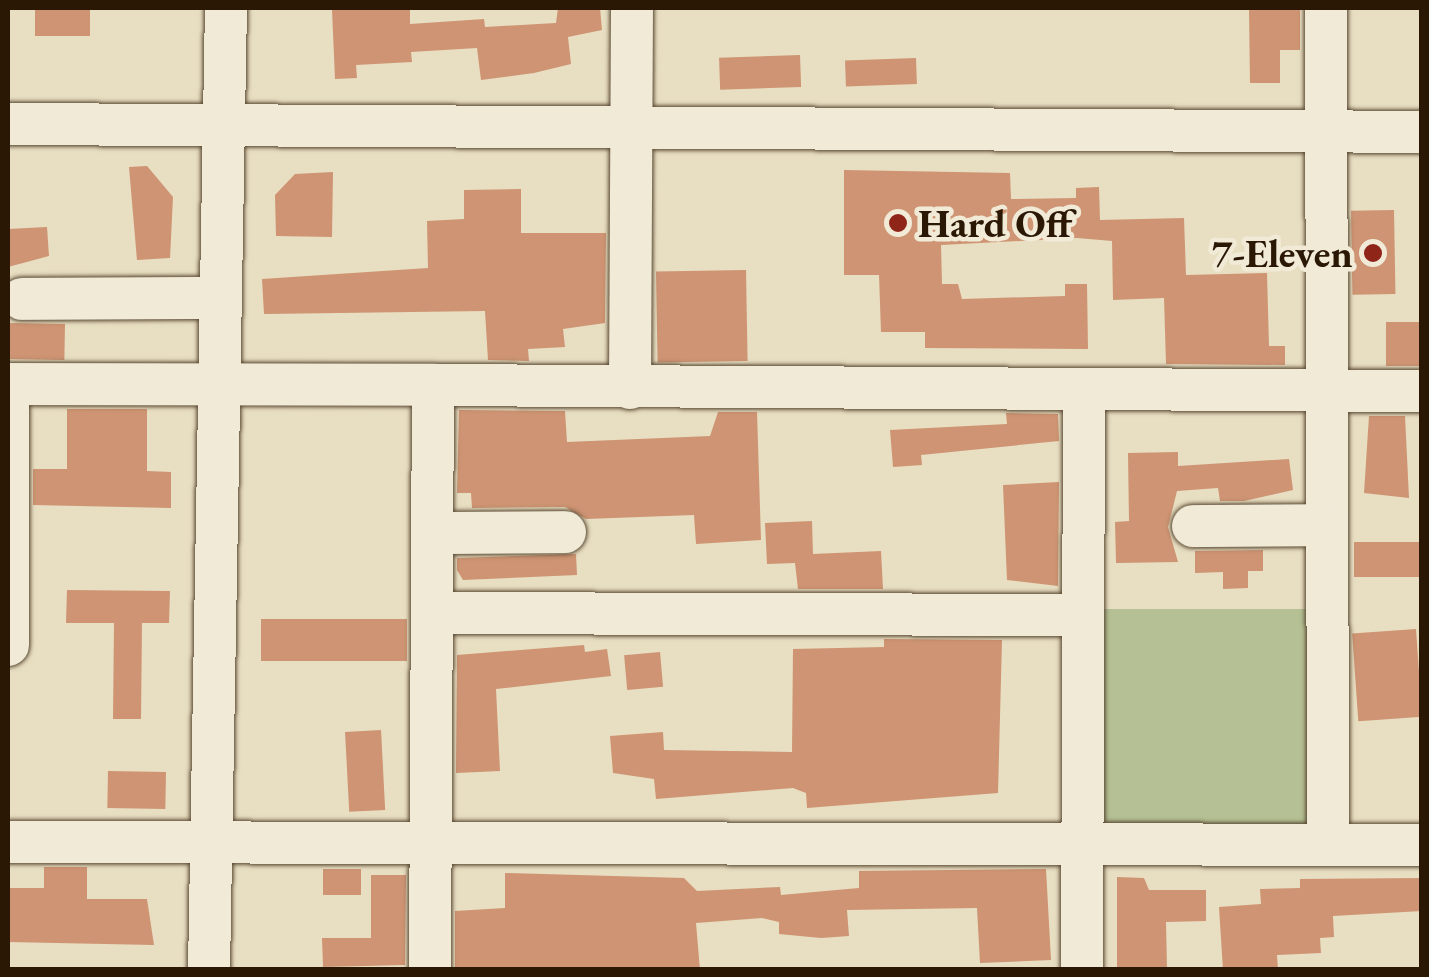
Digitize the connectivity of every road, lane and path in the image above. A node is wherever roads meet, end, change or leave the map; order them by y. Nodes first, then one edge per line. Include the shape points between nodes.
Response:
1 (226, 8) edge
2 (632, 8) edge
3 (1326, 8) edge
4 (221, 123) junction
5 (8, 124) edge
6 (631, 127) junction
7 (1327, 131) junction
8 (1422, 132) edge
9 (22, 298) dead end
10 (218, 298) junction
11 (217, 383) junction
12 (8, 384) edge
13 (434, 385) junction
14 (630, 388) junction
15 (1324, 391) junction
16 (1422, 391) edge
17 (1084, 393) junction
18 (1325, 525) junction
19 (1193, 526) dead end
20 (565, 532) dead end
21 (433, 533) junction
22 (8, 609) edge
23 (432, 613) junction
24 (1083, 615) junction
25 (8, 645) edge
26 (8, 842) edge
27 (211, 842) junction
28 (428, 843) junction
29 (1080, 844) junction
30 (1328, 845) junction
31 (1422, 845) edge
32 (209, 970) edge
33 (430, 970) edge
34 (1082, 970) edge

1 - 4 street
2 - 6 street
3 - 7 street
4 - 5 street
4 - 6 street
4 - 10 street
6 - 7 street
6 - 14 street
7 - 8 street
7 - 15 street
9 - 10 street
10 - 11 street
11 - 12 street
11 - 13 street
11 - 27 street
12 - 22 street
13 - 14 street
13 - 21 street
14 - 17 street
15 - 16 street
15 - 17 street
15 - 18 street
17 - 24 street
18 - 19 street
18 - 30 street
20 - 21 street
21 - 23 street
22 - 25 street
23 - 24 street
23 - 28 street
24 - 29 street
26 - 27 street
27 - 28 street
27 - 32 street
28 - 29 street
28 - 33 street
29 - 30 street
29 - 34 street
30 - 31 street

